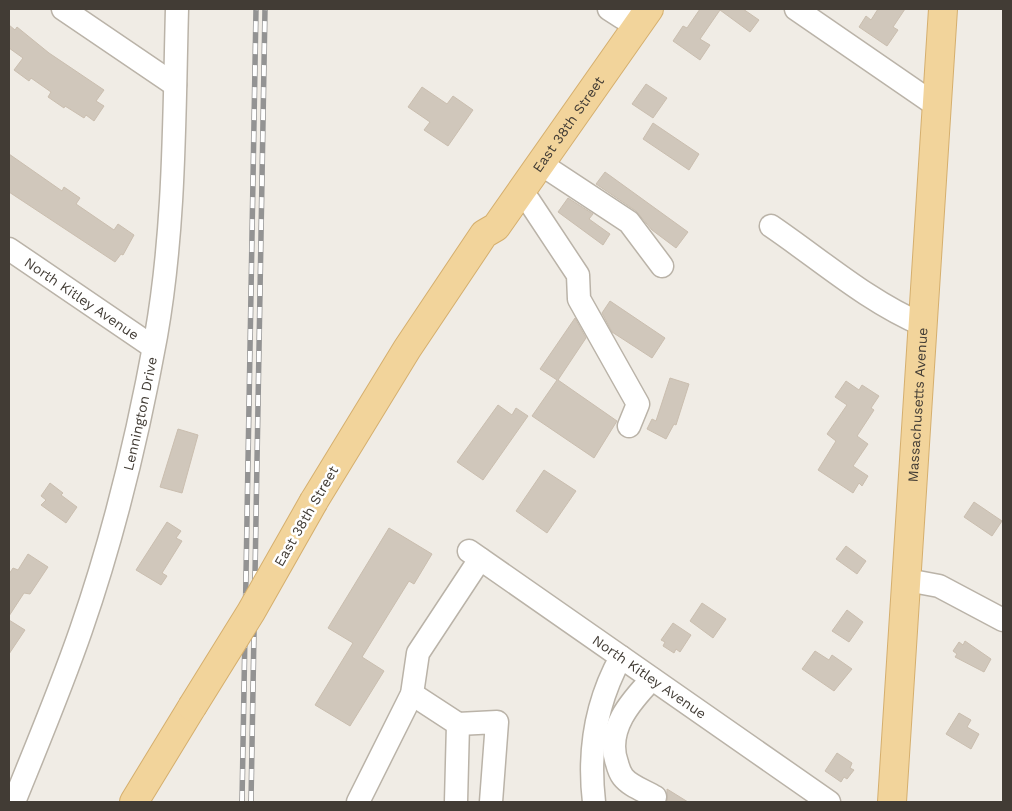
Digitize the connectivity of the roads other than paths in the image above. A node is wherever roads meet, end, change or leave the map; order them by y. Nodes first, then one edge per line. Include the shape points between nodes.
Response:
1 (63, 9) edge
2 (176, 9) edge
3 (649, 9) edge
4 (796, 9) edge
5 (942, 9) edge
6 (620, 12) edge
7 (175, 86) junction
8 (937, 106) junction
9 (541, 164) junction
10 (520, 195) junction
11 (771, 226) dead end
12 (484, 234) junction
13 (9, 249) edge
14 (662, 266) dead end
15 (923, 325) junction
16 (153, 347) junction
17 (629, 426) dead end
18 (907, 580) junction
19 (1003, 620) edge
20 (622, 657) junction
21 (652, 679) junction
22 (412, 694) junction
23 (458, 724) junction
24 (14, 793) edge
25 (655, 797) dead end
26 (134, 802) edge
27 (358, 802) edge
28 (456, 802) edge
29 (492, 802) edge
30 (594, 802) edge
31 (829, 802) edge
32 (892, 802) edge

1 - 7 street
2 - 7 street, Lennington Drive
3 - 9 main road, East 38th Street
4 - 8 street
5 - 8 main road, Massachusetts Avenue
6 - 12 main road, East 38th Street via 484,220
7 - 16 street, Lennington Drive via 170,214
8 - 15 main road, Massachusetts Avenue
9 - 10 main road, East 38th Street
9 - 14 street via 629,222
10 - 12 main road, East 38th Street via 496,227
10 - 17 street via 529,201 578,275 579,299 638,404
11 - 15 street via 875,300
12 - 26 main road, East 38th Street, bridge via 407,350
13 - 16 street, North Kitley Avenue
15 - 18 main road, Massachusetts Avenue
16 - 24 street, Lennington Drive via 123,486 99,575 53,708
18 - 19 street via 939,586
18 - 32 main road, Massachusetts Avenue
20 - 21 street, North Kitley Avenue
20 - 22 street, North Kitley Avenue via 475,555 418,652
20 - 30 street via 599,705 591,766
21 - 25 street via 621,717 615,734 614,755 622,776
21 - 31 street, North Kitley Avenue
22 - 23 street
22 - 27 street
23 - 28 street
23 - 29 street via 497,722

